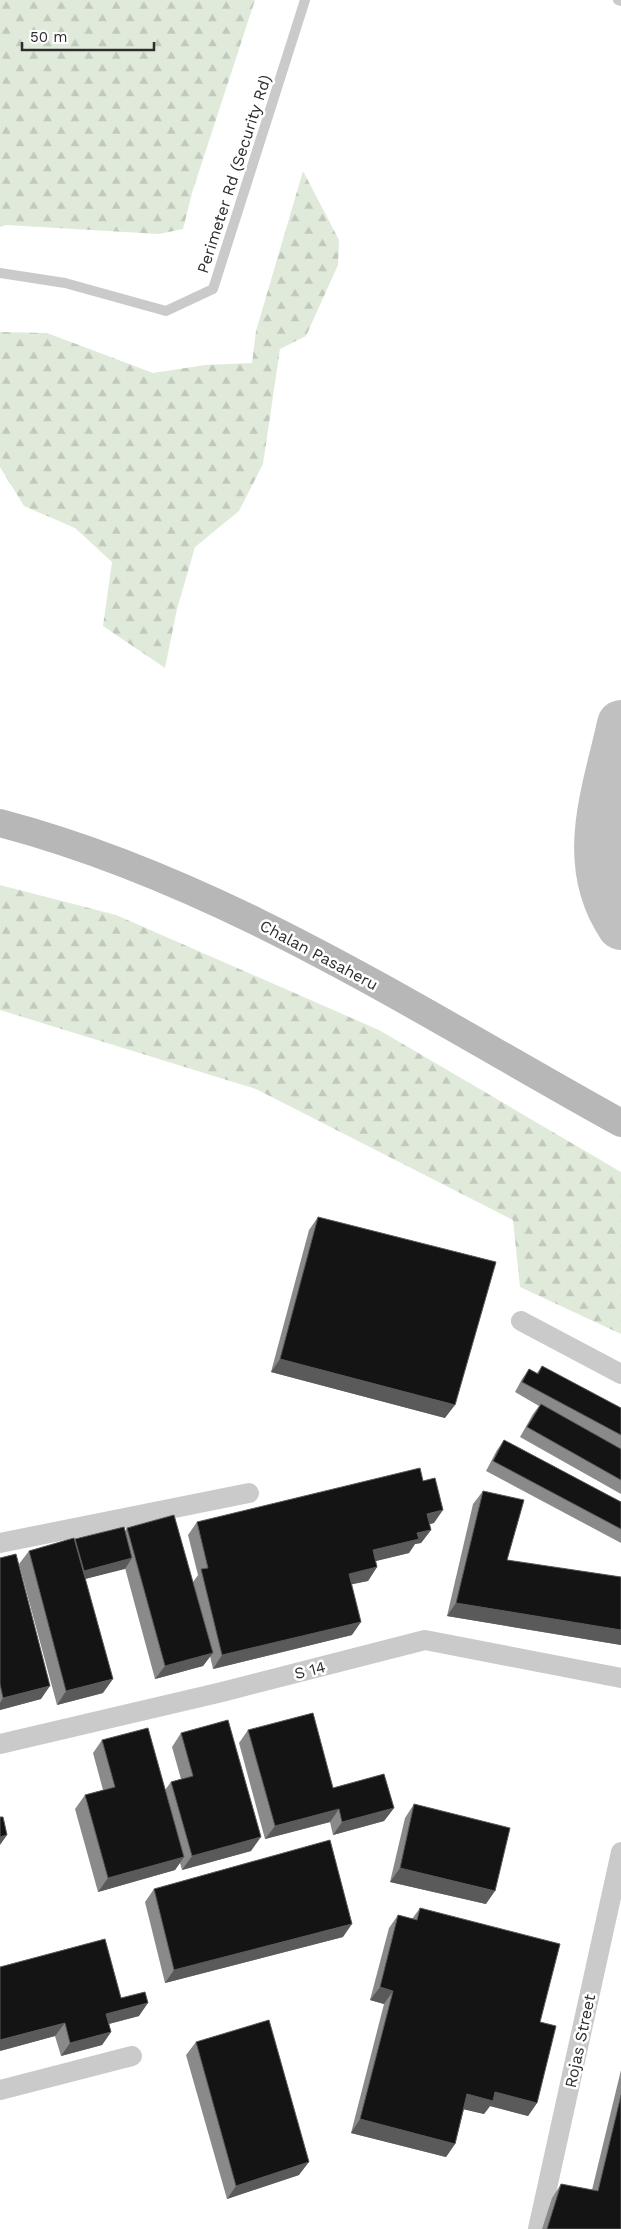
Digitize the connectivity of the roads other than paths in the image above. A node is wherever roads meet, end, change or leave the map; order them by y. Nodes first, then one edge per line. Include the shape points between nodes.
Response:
1 (305, 0) edge
2 (0, 273) edge
3 (0, 823) edge
4 (621, 1123) edge
5 (521, 1321) dead end
6 (621, 1374) edge
7 (249, 1494) dead end
8 (0, 1543) edge
9 (621, 1678) edge
10 (0, 1744) edge
11 (621, 1852) edge
12 (132, 2056) dead end
13 (0, 2090) edge
14 (538, 2229) edge

1 - 2 lane, Perimeter Rd (Security Rd) via 213,289 166,311 64,283
3 - 4 main road, Chalan Pasaheru via 124,863 247,917 316,952
5 - 6 street
7 - 8 street
9 - 10 street, S 14 via 425,1640
11 - 14 street, Rojas Street
12 - 13 street

